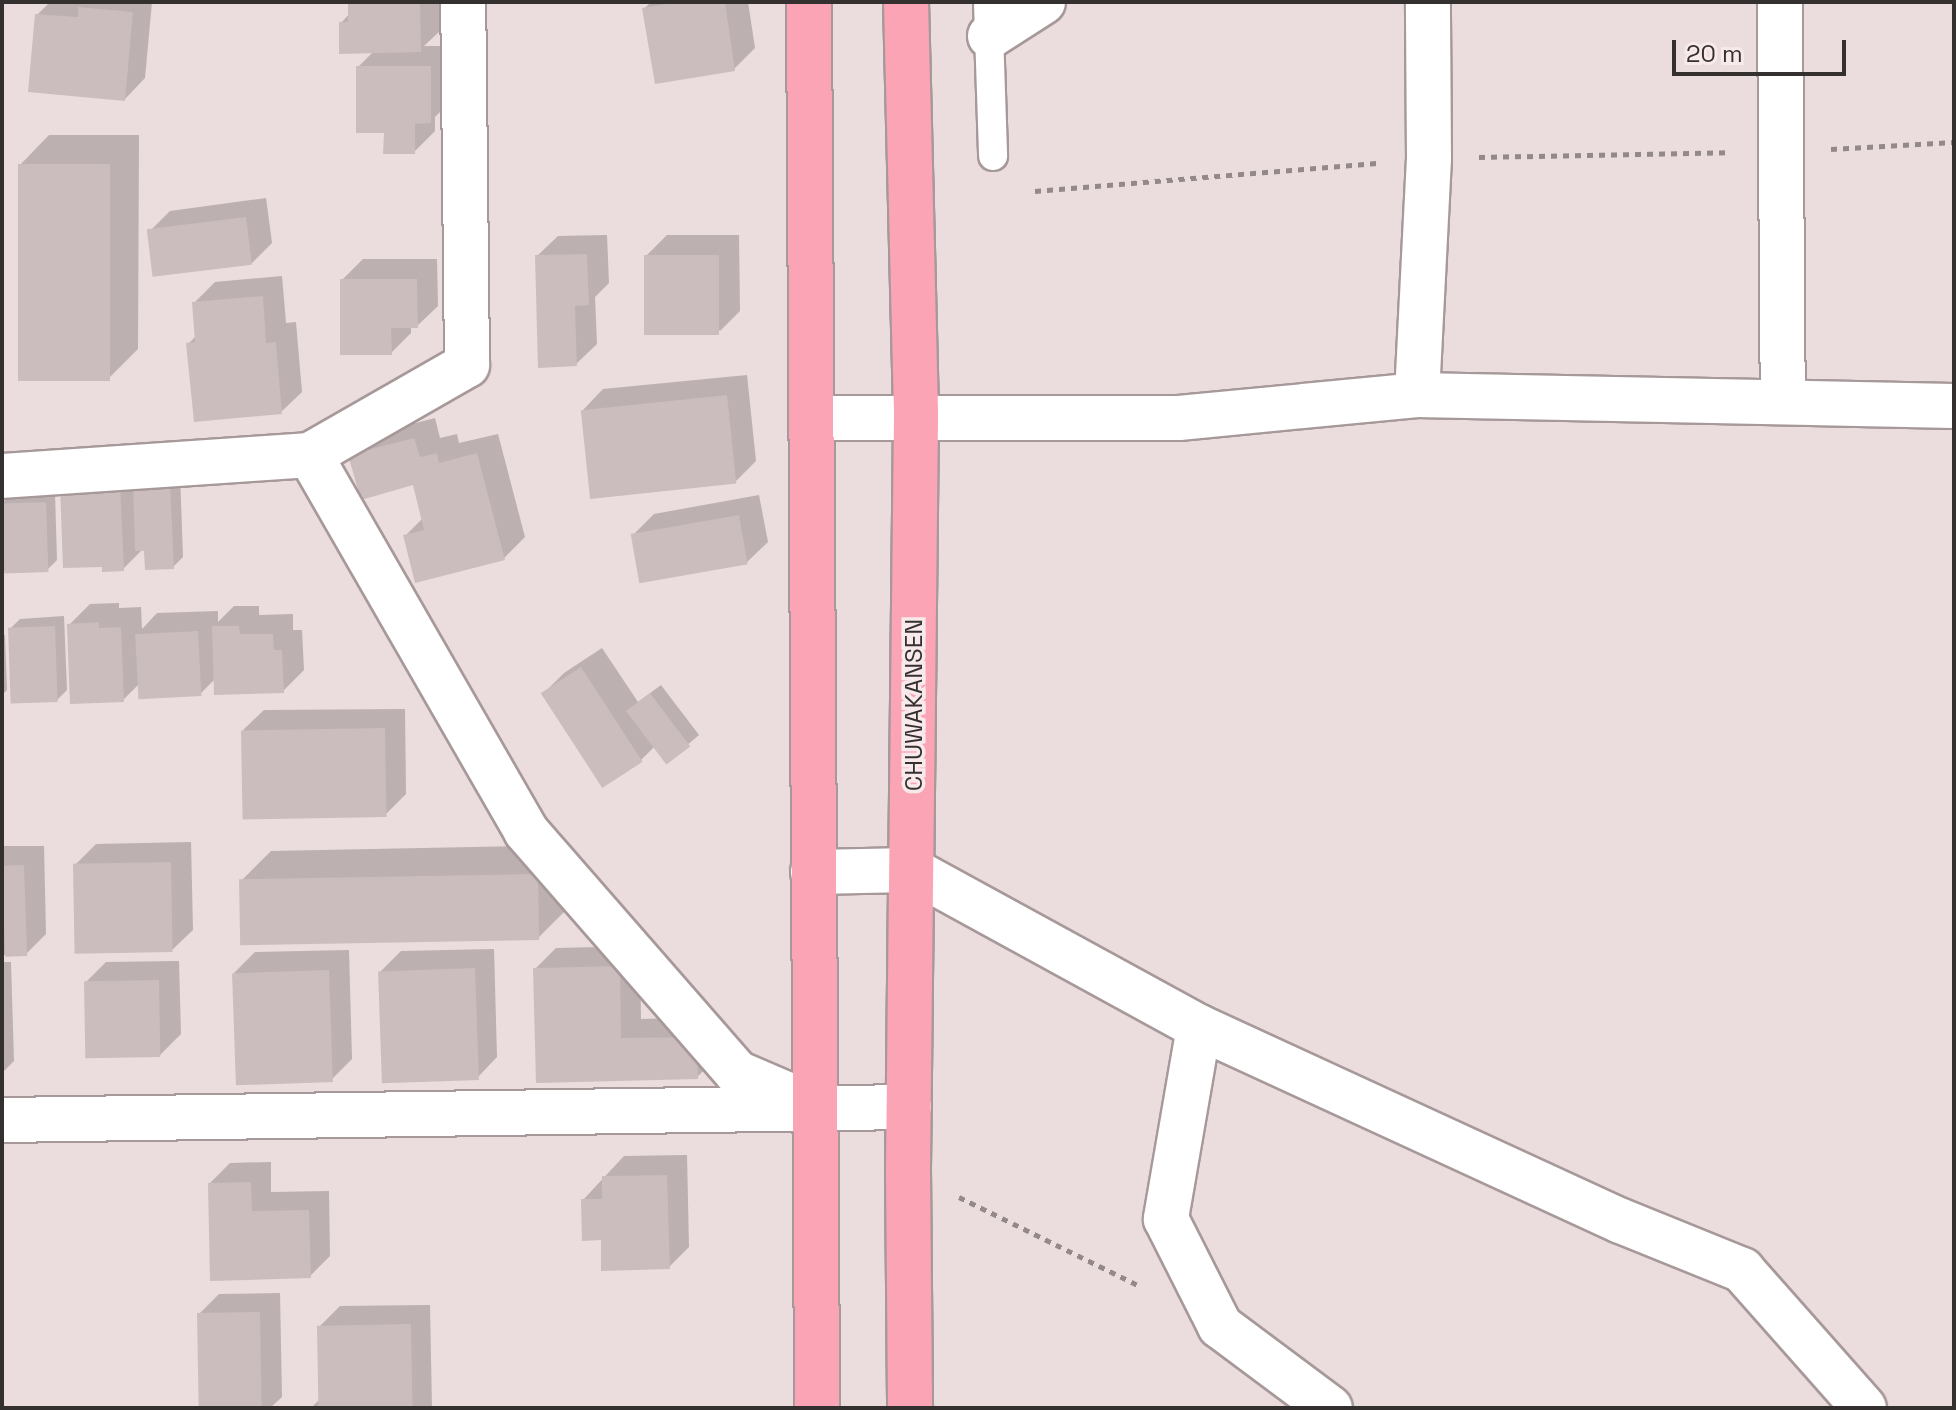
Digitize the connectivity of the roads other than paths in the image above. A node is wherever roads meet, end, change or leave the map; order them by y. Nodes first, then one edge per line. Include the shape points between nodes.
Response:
1 (463, 2) edge
2 (809, 2) edge
3 (906, 2) edge
4 (1043, 2) edge
5 (1428, 2) edge
6 (1780, 2) edge
7 (989, 19) edge
8 (993, 156) dead end
9 (1417, 395) junction
10 (1783, 402) junction
11 (1954, 406) edge
12 (916, 417) junction
13 (811, 418) junction
14 (310, 455) junction
15 (2, 476) edge
16 (912, 870) junction
17 (813, 872) junction
18 (1199, 1027) junction
19 (814, 1106) junction
20 (909, 1107) junction
21 (2, 1120) edge
22 (817, 1408) edge
23 (910, 1408) edge
24 (1330, 1408) edge
25 (1864, 1408) edge

1 - 14 street via 467,365
2 - 13 main road
3 - 12 main road, CHUWAKANSEN
4 - 7 street
5 - 9 street via 1429,158
6 - 10 street
7 - 8 lane
9 - 10 street
9 - 12 street via 1179,418
10 - 11 street
12 - 13 street
12 - 16 main road, CHUWAKANSEN
13 - 17 main road
14 - 15 street
14 - 19 street via 526,831 737,1073
16 - 17 street
16 - 18 street
16 - 20 main road, CHUWAKANSEN
17 - 19 main road
18 - 24 street via 1166,1219 1220,1326
18 - 25 street via 1621,1221 1742,1270
19 - 20 street
19 - 21 street
19 - 22 main road
20 - 23 main road, CHUWAKANSEN

